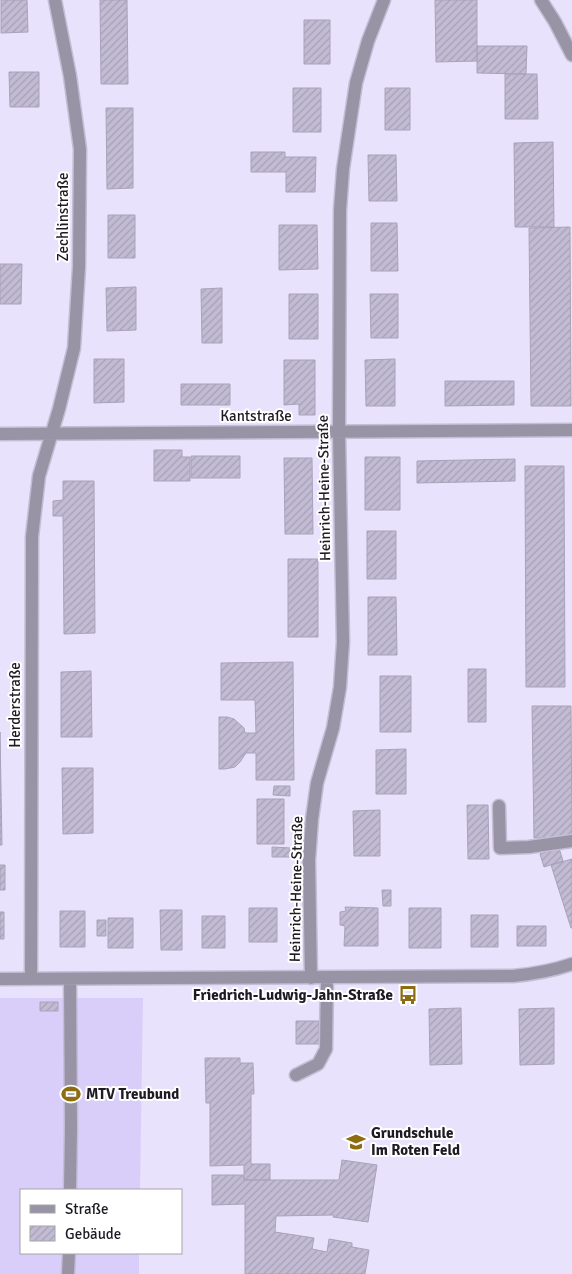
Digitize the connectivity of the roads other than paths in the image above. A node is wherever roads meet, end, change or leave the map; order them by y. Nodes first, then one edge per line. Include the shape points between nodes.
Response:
1 (55, 0) edge
2 (384, 0) edge
3 (540, 0) edge
4 (572, 55) edge
5 (572, 430) edge
6 (339, 432) junction
7 (0, 434) edge
8 (51, 434) junction
9 (500, 806) dead end
10 (572, 840) edge
11 (572, 964) edge
12 (311, 978) junction
13 (327, 978) junction
14 (0, 979) edge
15 (31, 979) junction
16 (70, 979) junction
17 (296, 1075) dead end
18 (70, 1189) edge
19 (68, 1254) edge
20 (68, 1274) edge

1 - 8 street, Zechlinstraße via 80,149 80,257 74,348
2 - 6 street, Heinrich-Heine-Straße via 356,83 343,169
3 - 4 street
5 - 6 street, Kantstraße
6 - 8 street, Kantstraße
6 - 12 street, Heinrich-Heine-Straße via 342,649 333,728 317,783 312,819 309,860
7 - 8 street, Kantstraße
8 - 15 street, Herderstraße via 39,476 32,536
9 - 10 street via 500,848
11 - 13 street via 538,974 513,976
12 - 13 street
12 - 16 street
13 - 17 street via 326,1049 318,1064
14 - 15 street
15 - 16 street
16 - 18 street
19 - 20 street

